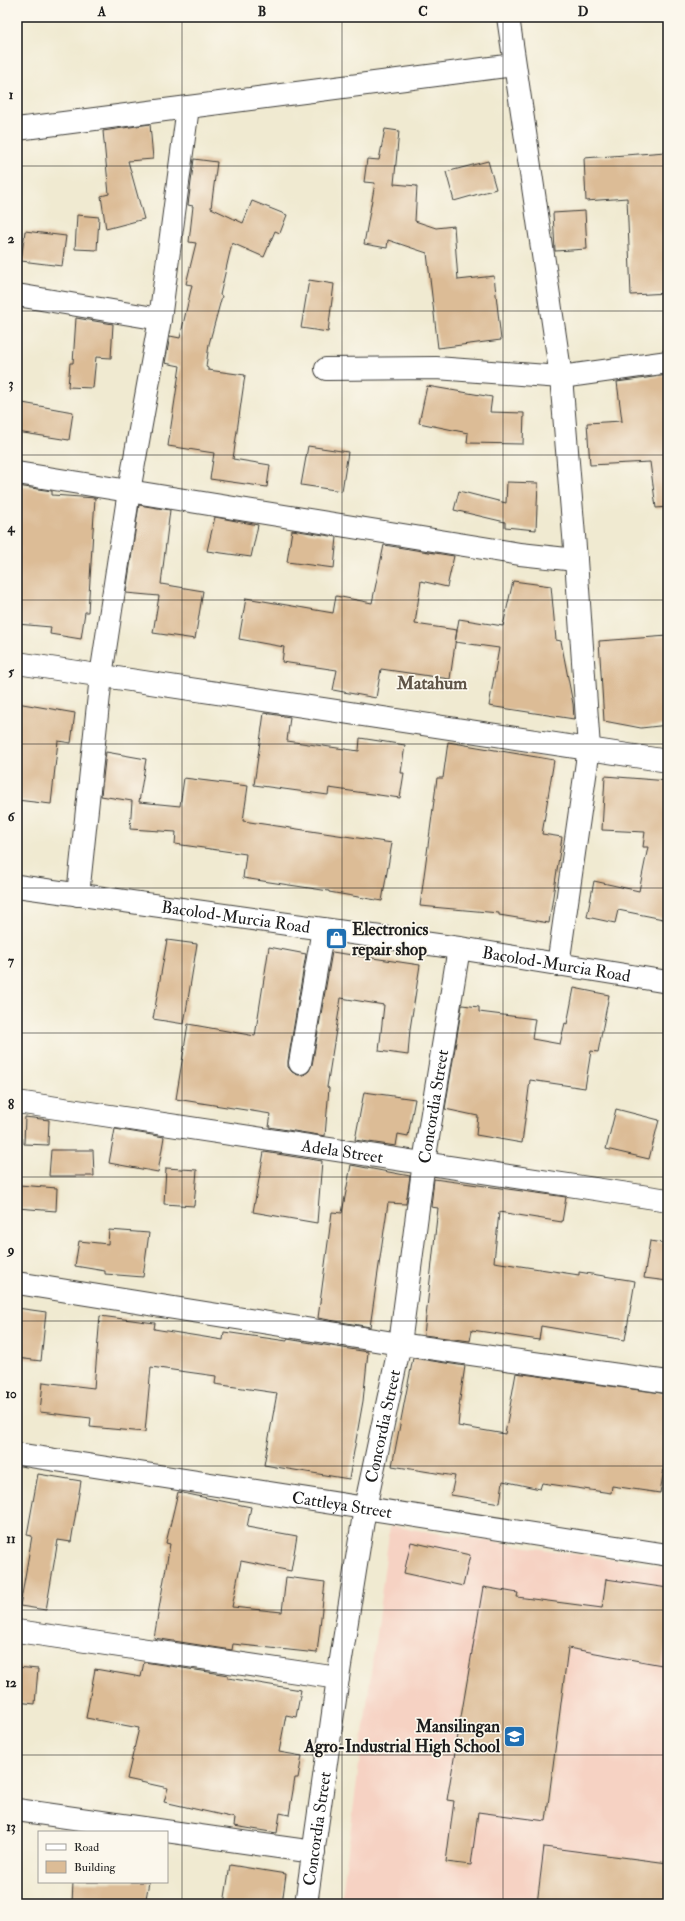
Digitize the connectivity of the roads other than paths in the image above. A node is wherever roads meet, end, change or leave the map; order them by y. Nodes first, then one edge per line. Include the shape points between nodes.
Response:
1 (508, 17) edge
2 (514, 64) junction
3 (188, 107) junction
4 (17, 129) edge
5 (17, 295) edge
6 (160, 318) junction
7 (668, 362) edge
8 (326, 369) dead end
9 (561, 377) junction
10 (17, 473) edge
11 (129, 491) junction
12 (576, 560) junction
13 (17, 663) edge
14 (101, 676) junction
15 (589, 748) junction
16 (668, 761) edge
17 (17, 886) edge
18 (78, 895) junction
19 (323, 929) junction
20 (459, 948) junction
21 (558, 965) junction
22 (668, 982) edge
23 (300, 1063) dead end
24 (17, 1102) edge
25 (424, 1162) junction
26 (668, 1200) edge
27 (17, 1283) edge
28 (400, 1344) junction
29 (668, 1382) edge
30 (17, 1454) edge
31 (365, 1508) junction
32 (668, 1555) edge
33 (17, 1631) edge
34 (338, 1678) junction
35 (17, 1810) edge
36 (166, 1831) edge
37 (168, 1831) edge
38 (314, 1852) junction
39 (306, 1904) edge

1 - 2 street
2 - 3 street
2 - 9 street
3 - 4 street
3 - 6 street
5 - 6 street
6 - 11 street
7 - 9 street
8 - 9 street via 436,368
9 - 12 street
10 - 11 street
11 - 12 street via 520,554
11 - 14 street
12 - 15 street
13 - 14 street
14 - 15 street
14 - 18 street
15 - 16 street
15 - 21 street
17 - 18 street, Bacolod-Murcia Road
18 - 19 street, Bacolod-Murcia Road
19 - 20 street, Bacolod-Murcia Road
19 - 23 street
20 - 21 street, Bacolod-Murcia Road
20 - 25 street, Concordia Street
21 - 22 street, Bacolod-Murcia Road
24 - 25 street, Adela Street
25 - 26 street, Adela Street
25 - 28 street, Concordia Street
27 - 28 street
28 - 29 street
28 - 31 street, Concordia Street
30 - 31 street, Cattleya Street
31 - 32 street, Cattleya Street
31 - 34 street, Concordia Street
33 - 34 street
34 - 38 street, Concordia Street
35 - 36 street
37 - 38 street
38 - 39 street, Concordia Street

